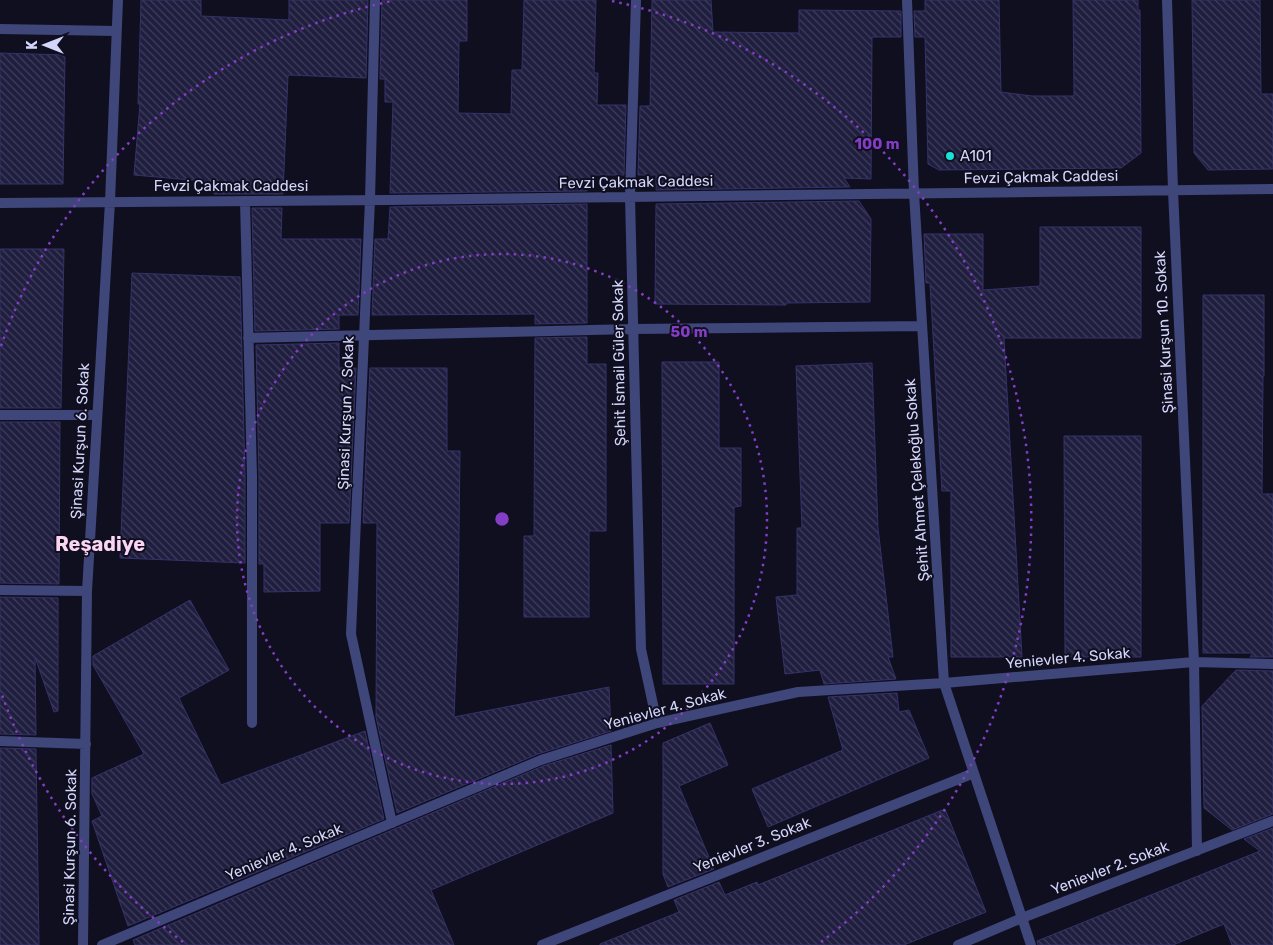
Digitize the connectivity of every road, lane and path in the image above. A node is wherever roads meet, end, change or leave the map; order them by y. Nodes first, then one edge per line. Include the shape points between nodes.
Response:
1 (118, 0) edge
2 (375, 0) edge
3 (636, 0) edge
4 (907, 0) edge
5 (1167, 0) edge
6 (0, 29) edge
7 (116, 31) junction
8 (1273, 189) edge
9 (1173, 190) junction
10 (914, 193) junction
11 (630, 197) junction
12 (370, 200) junction
13 (245, 201) junction
14 (110, 202) junction
15 (0, 203) edge
16 (922, 326) junction
17 (633, 329) junction
18 (364, 334) junction
19 (248, 338) junction
20 (0, 415) edge
21 (97, 416) junction
22 (0, 590) edge
23 (87, 591) junction
24 (1194, 662) junction
25 (1273, 664) edge
26 (944, 683) junction
27 (252, 723) dead end
28 (657, 723) junction
29 (0, 741) edge
30 (86, 744) junction
31 (974, 773) junction
32 (1273, 822) edge
33 (392, 823) junction
34 (1197, 851) junction
35 (1022, 918) junction
36 (83, 945) edge
37 (102, 945) edge
38 (542, 945) edge
39 (958, 945) edge
40 (1031, 945) edge

1 - 7 street, Şinasi Kurşun 6. Sokak
2 - 12 street, Şinasi Kurşun 7. Sokak
3 - 11 street, Şehit İsmail Güler Sokak
4 - 10 street, Şehit Ahmet Çelekoğlu Sokak
5 - 9 street, Şinasi Kurşun 10. Sokak
6 - 7 street
7 - 14 street, Şinasi Kurşun 6. Sokak
8 - 9 street, Fevzi Çakmak Caddesi
9 - 10 street, Fevzi Çakmak Caddesi
9 - 24 street, Şinasi Kurşun 10. Sokak
10 - 11 street, Fevzi Çakmak Caddesi
10 - 16 street, Şehit Ahmet Çelekoğlu Sokak
11 - 12 street, Fevzi Çakmak Caddesi
11 - 17 street, Şehit İsmail Güler Sokak
12 - 13 street, Fevzi Çakmak Caddesi
12 - 18 street, Şinasi Kurşun 7. Sokak
13 - 14 street, Fevzi Çakmak Caddesi
13 - 19 street
14 - 15 street, Fevzi Çakmak Caddesi
14 - 21 street, Şinasi Kurşun 6. Sokak
16 - 17 street
16 - 26 street, Şehit Ahmet Çelekoğlu Sokak
17 - 18 street
17 - 28 street, Şehit İsmail Güler Sokak via 641,649
18 - 19 street
18 - 33 street, Şinasi Kurşun 7. Sokak via 351,634
19 - 27 street via 252,476
20 - 21 street
21 - 23 street, Şinasi Kurşun 6. Sokak
22 - 23 street
23 - 30 street, Şinasi Kurşun 6. Sokak
24 - 25 street, Yenievler 4. Sokak
24 - 26 street, Yenievler 4. Sokak
24 - 34 street, Şinasi Kurşun 10. Sokak
26 - 28 street, Yenievler 4. Sokak via 798,692
26 - 31 street, Şehit Ahmet Çelekoğlu Sokak
28 - 33 street, Yenievler 4. Sokak via 541,760
29 - 30 street
30 - 36 street, Şinasi Kurşun 6. Sokak
31 - 35 street, Şehit Ahmet Çelekoğlu Sokak
31 - 38 street, Yenievler 3. Sokak
32 - 34 street, Yenievler 2. Sokak
33 - 37 street, Yenievler 4. Sokak
34 - 35 street, Yenievler 2. Sokak
35 - 39 street, Yenievler 2. Sokak
35 - 40 street, Şehit Ahmet Çelekoğlu Sokak

